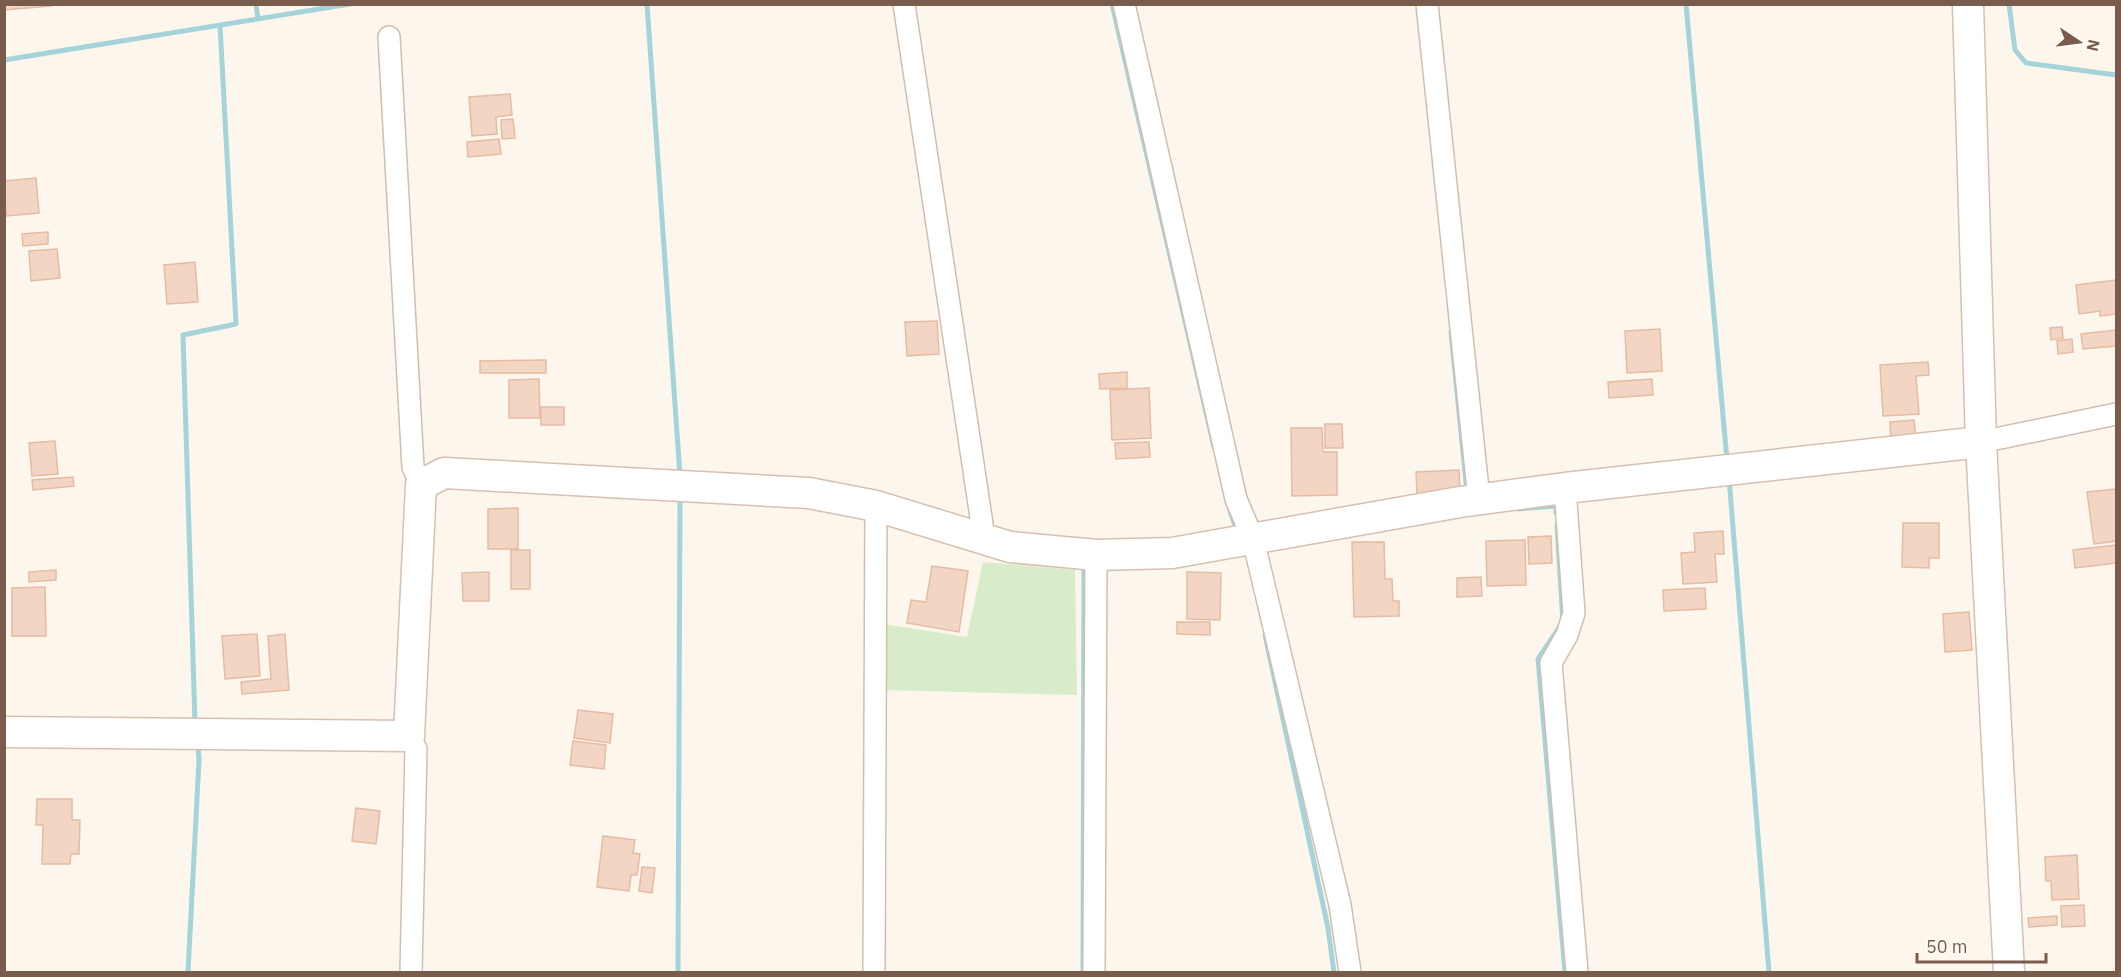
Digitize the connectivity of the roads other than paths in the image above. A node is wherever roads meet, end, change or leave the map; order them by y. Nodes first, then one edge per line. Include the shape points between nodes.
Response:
1 (904, 4) edge
2 (1124, 4) edge
3 (1427, 4) edge
4 (1968, 4) edge
5 (389, 37) dead end
6 (2116, 414) edge
7 (1981, 442) junction
8 (421, 485) junction
9 (1565, 488) junction
10 (1471, 500) junction
11 (876, 506) junction
12 (982, 539) junction
13 (1245, 541) junction
14 (1096, 555) junction
15 (4, 732) edge
16 (408, 735) junction
17 (411, 972) edge
18 (874, 972) edge
19 (1094, 972) edge
20 (1350, 972) edge
21 (1577, 972) edge
22 (2008, 972) edge

1 - 12 street
2 - 13 street
3 - 10 street
4 - 7 street
5 - 8 street via 413,466
6 - 7 street
7 - 9 street
7 - 22 street
8 - 11 street via 444,473 809,493
8 - 16 street
9 - 10 street
9 - 21 street via 1574,613 1551,663
10 - 13 street
11 - 12 street
11 - 18 street
12 - 14 street via 1038,551
13 - 14 street via 1172,553
13 - 20 street via 1340,905
14 - 19 street
15 - 16 street
16 - 17 street via 416,749

